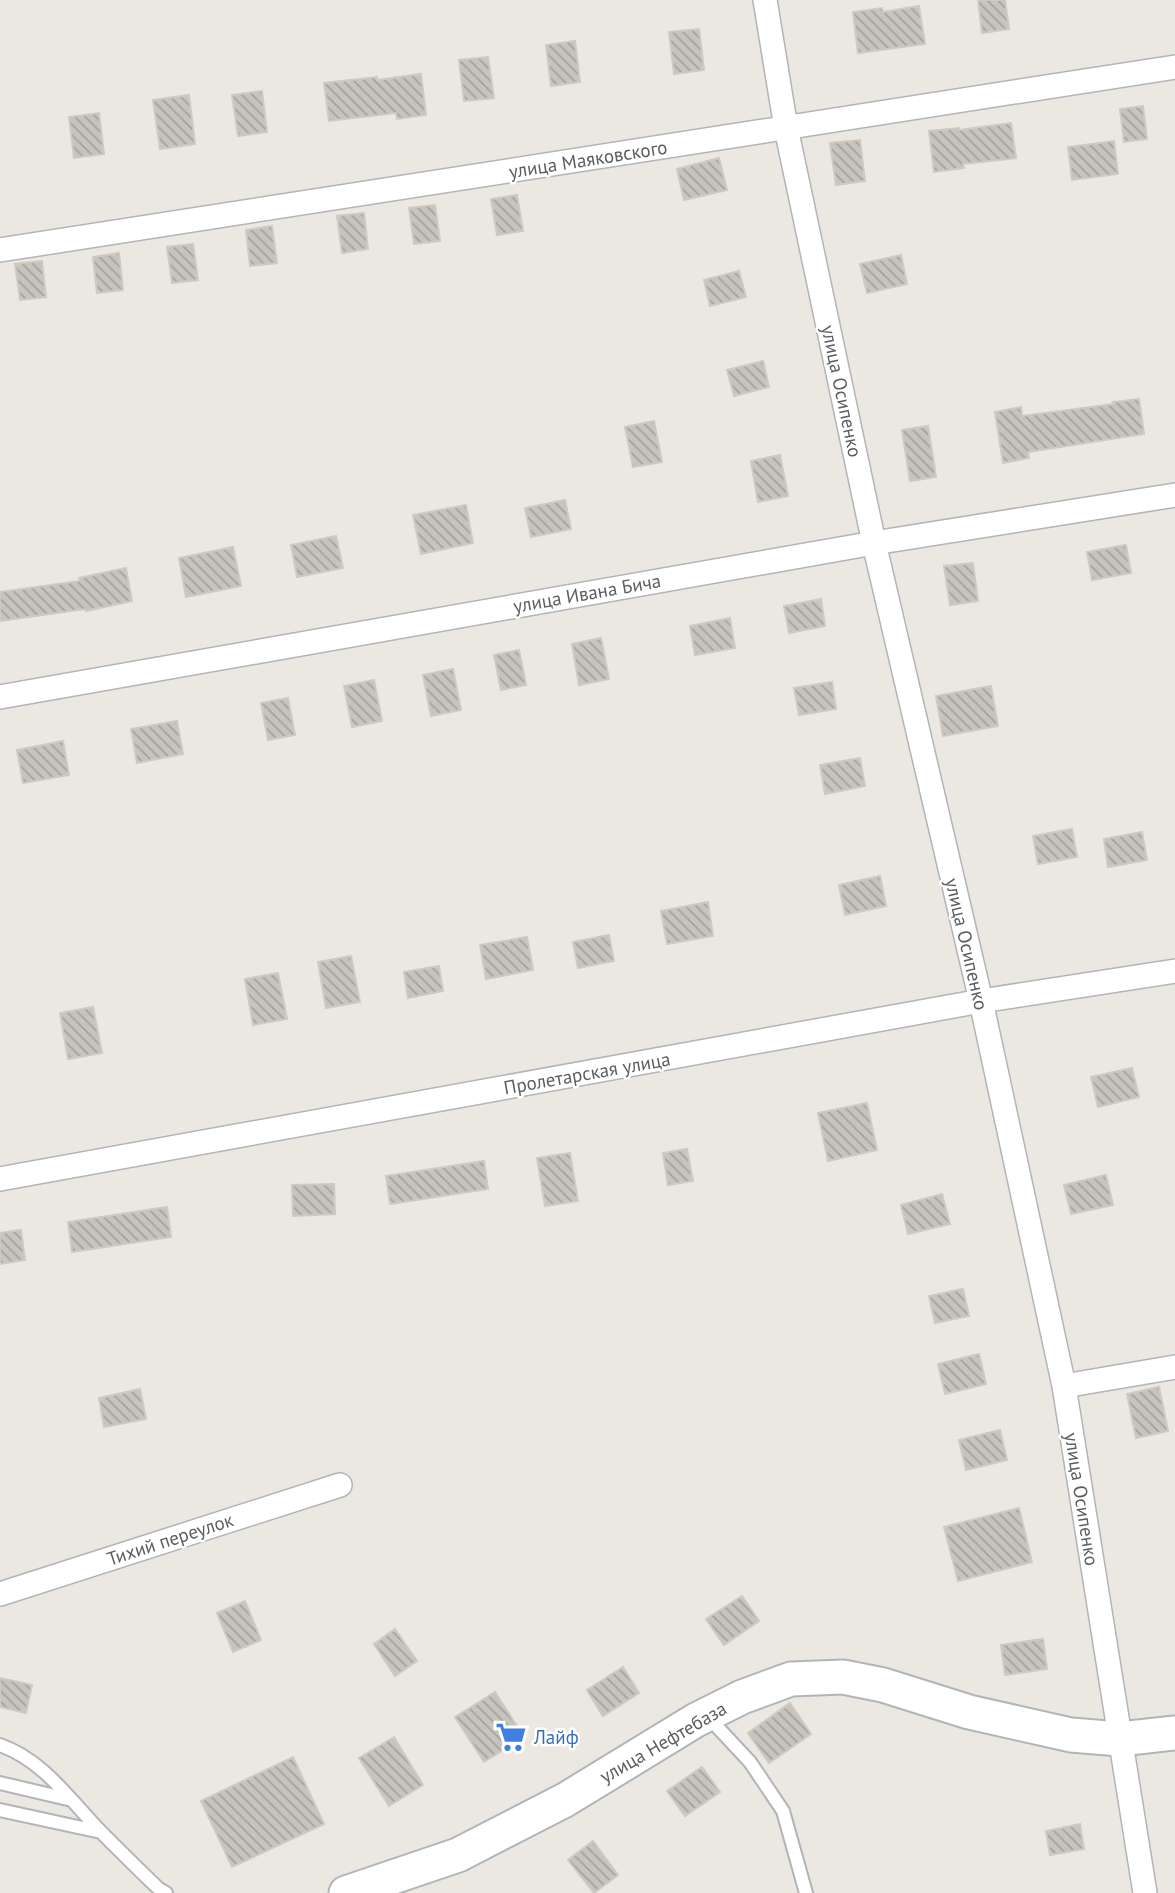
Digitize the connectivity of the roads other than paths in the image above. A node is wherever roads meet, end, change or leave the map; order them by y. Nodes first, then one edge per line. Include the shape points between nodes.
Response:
1 (765, 0) edge
2 (1175, 67) edge
3 (786, 128) junction
4 (0, 250) edge
5 (1175, 495) edge
6 (874, 542) junction
7 (0, 697) edge
8 (1175, 971) edge
9 (981, 1001) junction
10 (0, 1179) edge
11 (1175, 1367) edge
12 (1064, 1387) junction
13 (340, 1485) dead end
14 (0, 1594) edge
15 (706, 1715) junction
16 (1175, 1733) edge
17 (1120, 1739) junction
18 (0, 1745) edge
19 (0, 1783) edge
20 (72, 1800) junction
21 (0, 1810) edge
22 (101, 1832) junction
23 (166, 1893) edge
24 (346, 1893) edge
25 (806, 1893) edge
26 (1145, 1893) edge

1 - 3 street, улица Осипенко
2 - 3 street, улица Маяковского
3 - 4 street, улица Маяковского
3 - 6 street, улица Осипенко
5 - 6 street, улица Ивана Бича
6 - 7 street, улица Ивана Бича
6 - 9 street, улица Осипенко
8 - 9 street, Пролетарская улица
9 - 10 street, Пролетарская улица
9 - 12 street, улица Осипенко
11 - 12 street
12 - 17 street, улица Осипенко
13 - 14 street, Тихий переулок
15 - 17 main road, улица Нефтебаза via 792,1679 843,1677 1071,1735
15 - 24 main road, улица Нефтебаза via 565,1800 458,1855
15 - 25 lane via 750,1762 783,1811
16 - 17 main road, улица Нефтебаза
17 - 26 street, улица Осипенко
18 - 20 lane via 16,1751 53,1779
19 - 20 lane
20 - 22 lane
21 - 22 lane
22 - 23 lane

